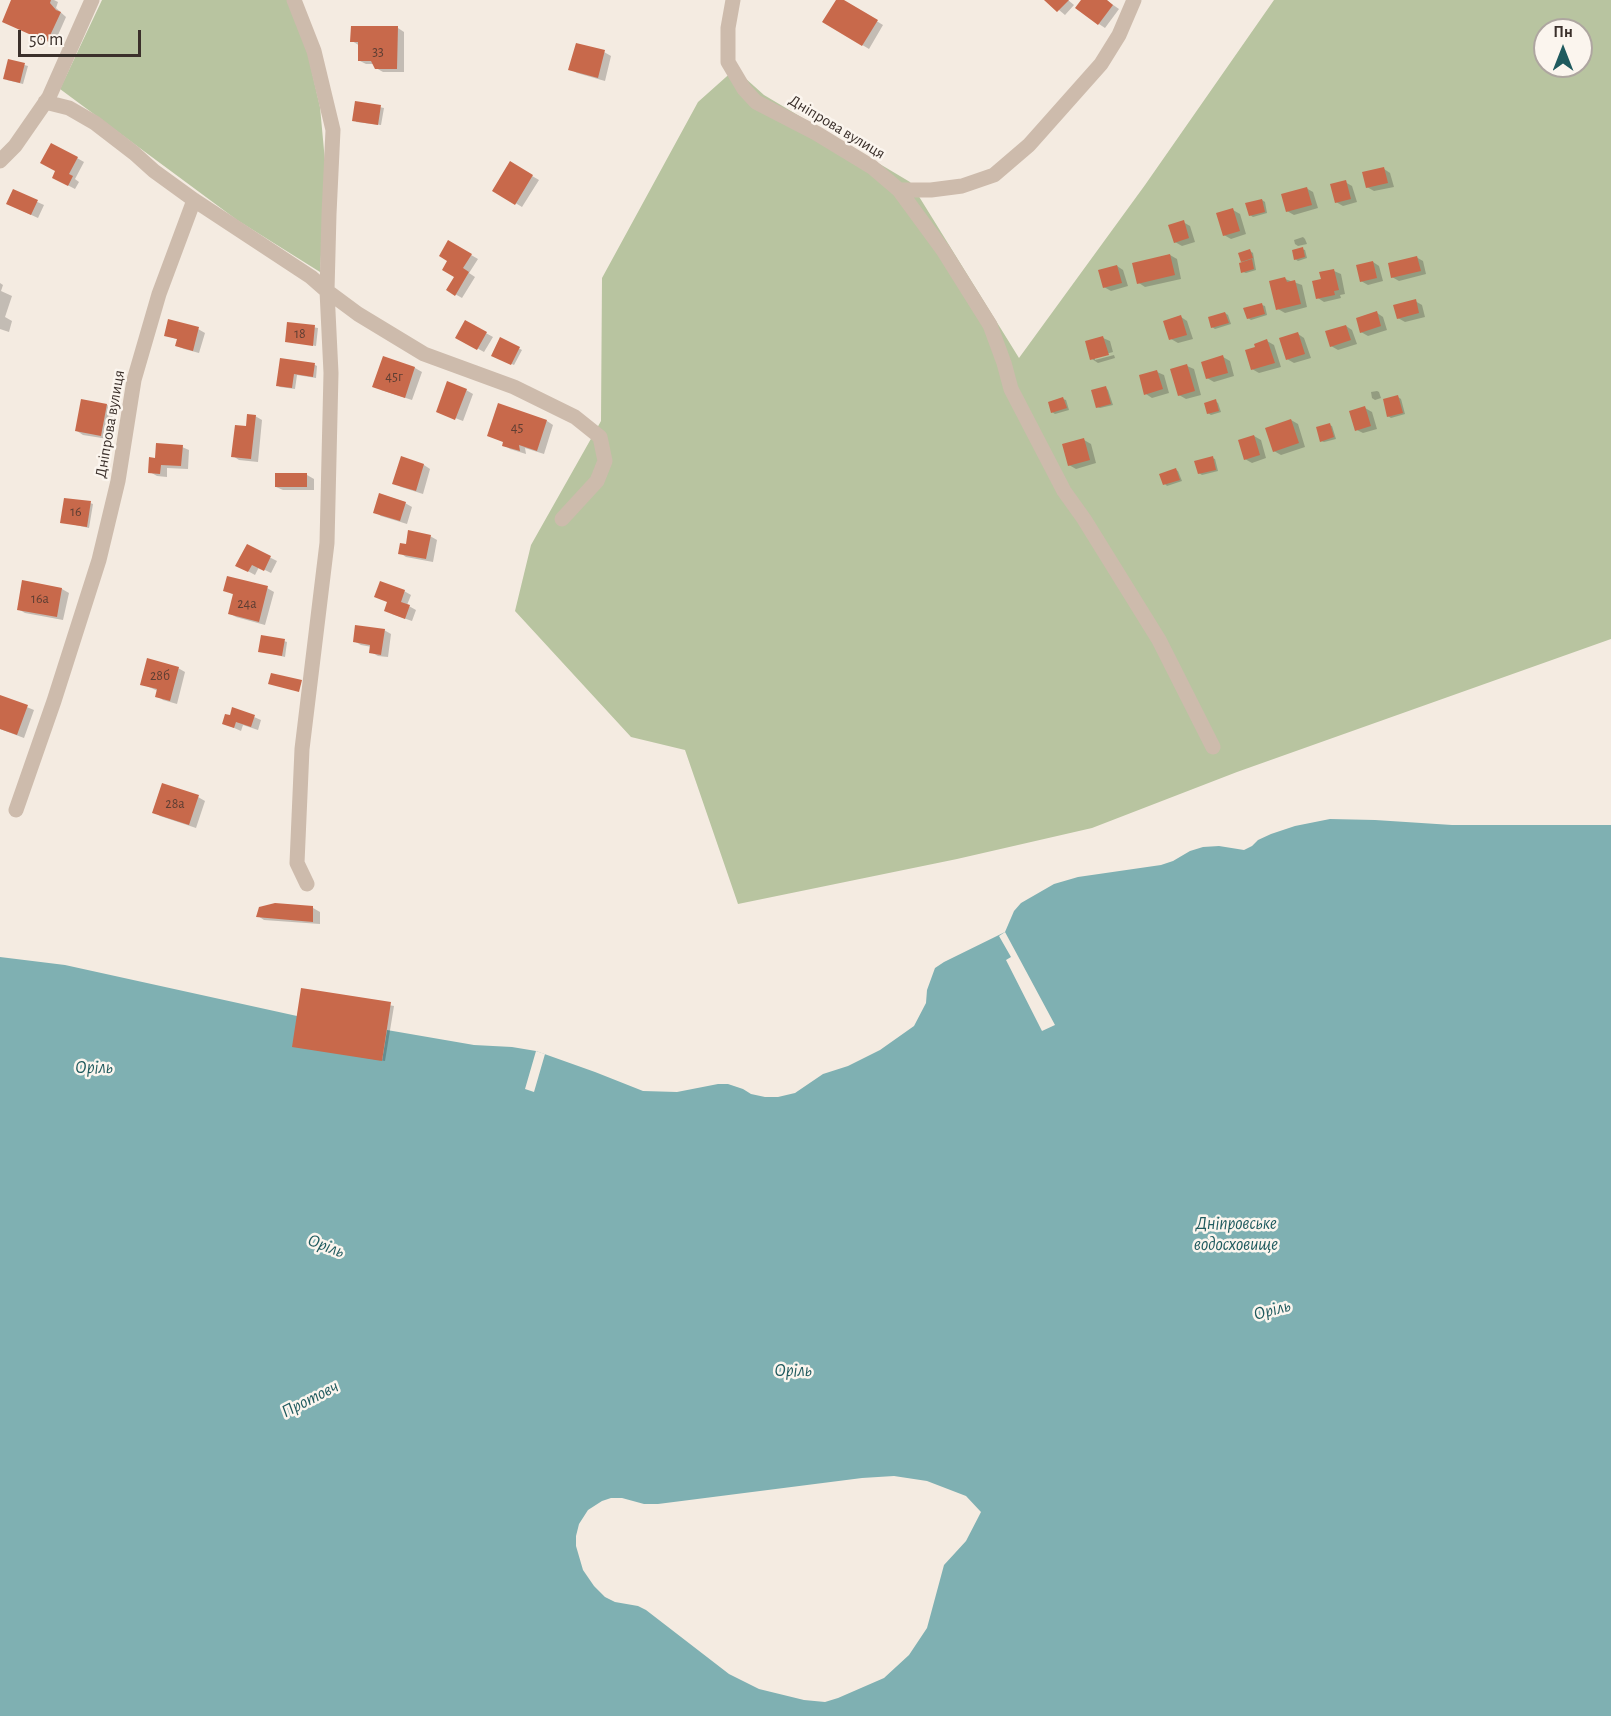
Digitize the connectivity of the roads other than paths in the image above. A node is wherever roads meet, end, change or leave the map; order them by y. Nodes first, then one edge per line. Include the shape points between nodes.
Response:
1 (92, 0) edge
2 (294, 0) edge
3 (733, 0) edge
4 (1134, 0) edge
5 (45, 102) junction
6 (0, 161) edge
7 (899, 190) junction
8 (194, 200) junction
9 (327, 291) junction
10 (562, 519) dead end
11 (1213, 747) dead end
12 (16, 810) dead end
13 (307, 885) dead end

1 - 5 street
2 - 9 street via 314,51 333,130
3 - 7 street, Дніпрова вулиця via 728,62 744,89 756,102 872,167
4 - 7 street via 1101,64 1029,145 994,175 962,186
5 - 6 street
5 - 8 street via 69,108 95,123
7 - 11 street, Дніпрова вулиця via 990,325 1011,389 1059,481 1159,640
8 - 9 street
8 - 12 street, Дніпрова вулиця via 159,294 134,380 118,480 99,560
9 - 10 street via 424,354 514,387 575,417 600,437 605,461 597,481
9 - 13 street via 331,374 327,543 302,749 297,863

